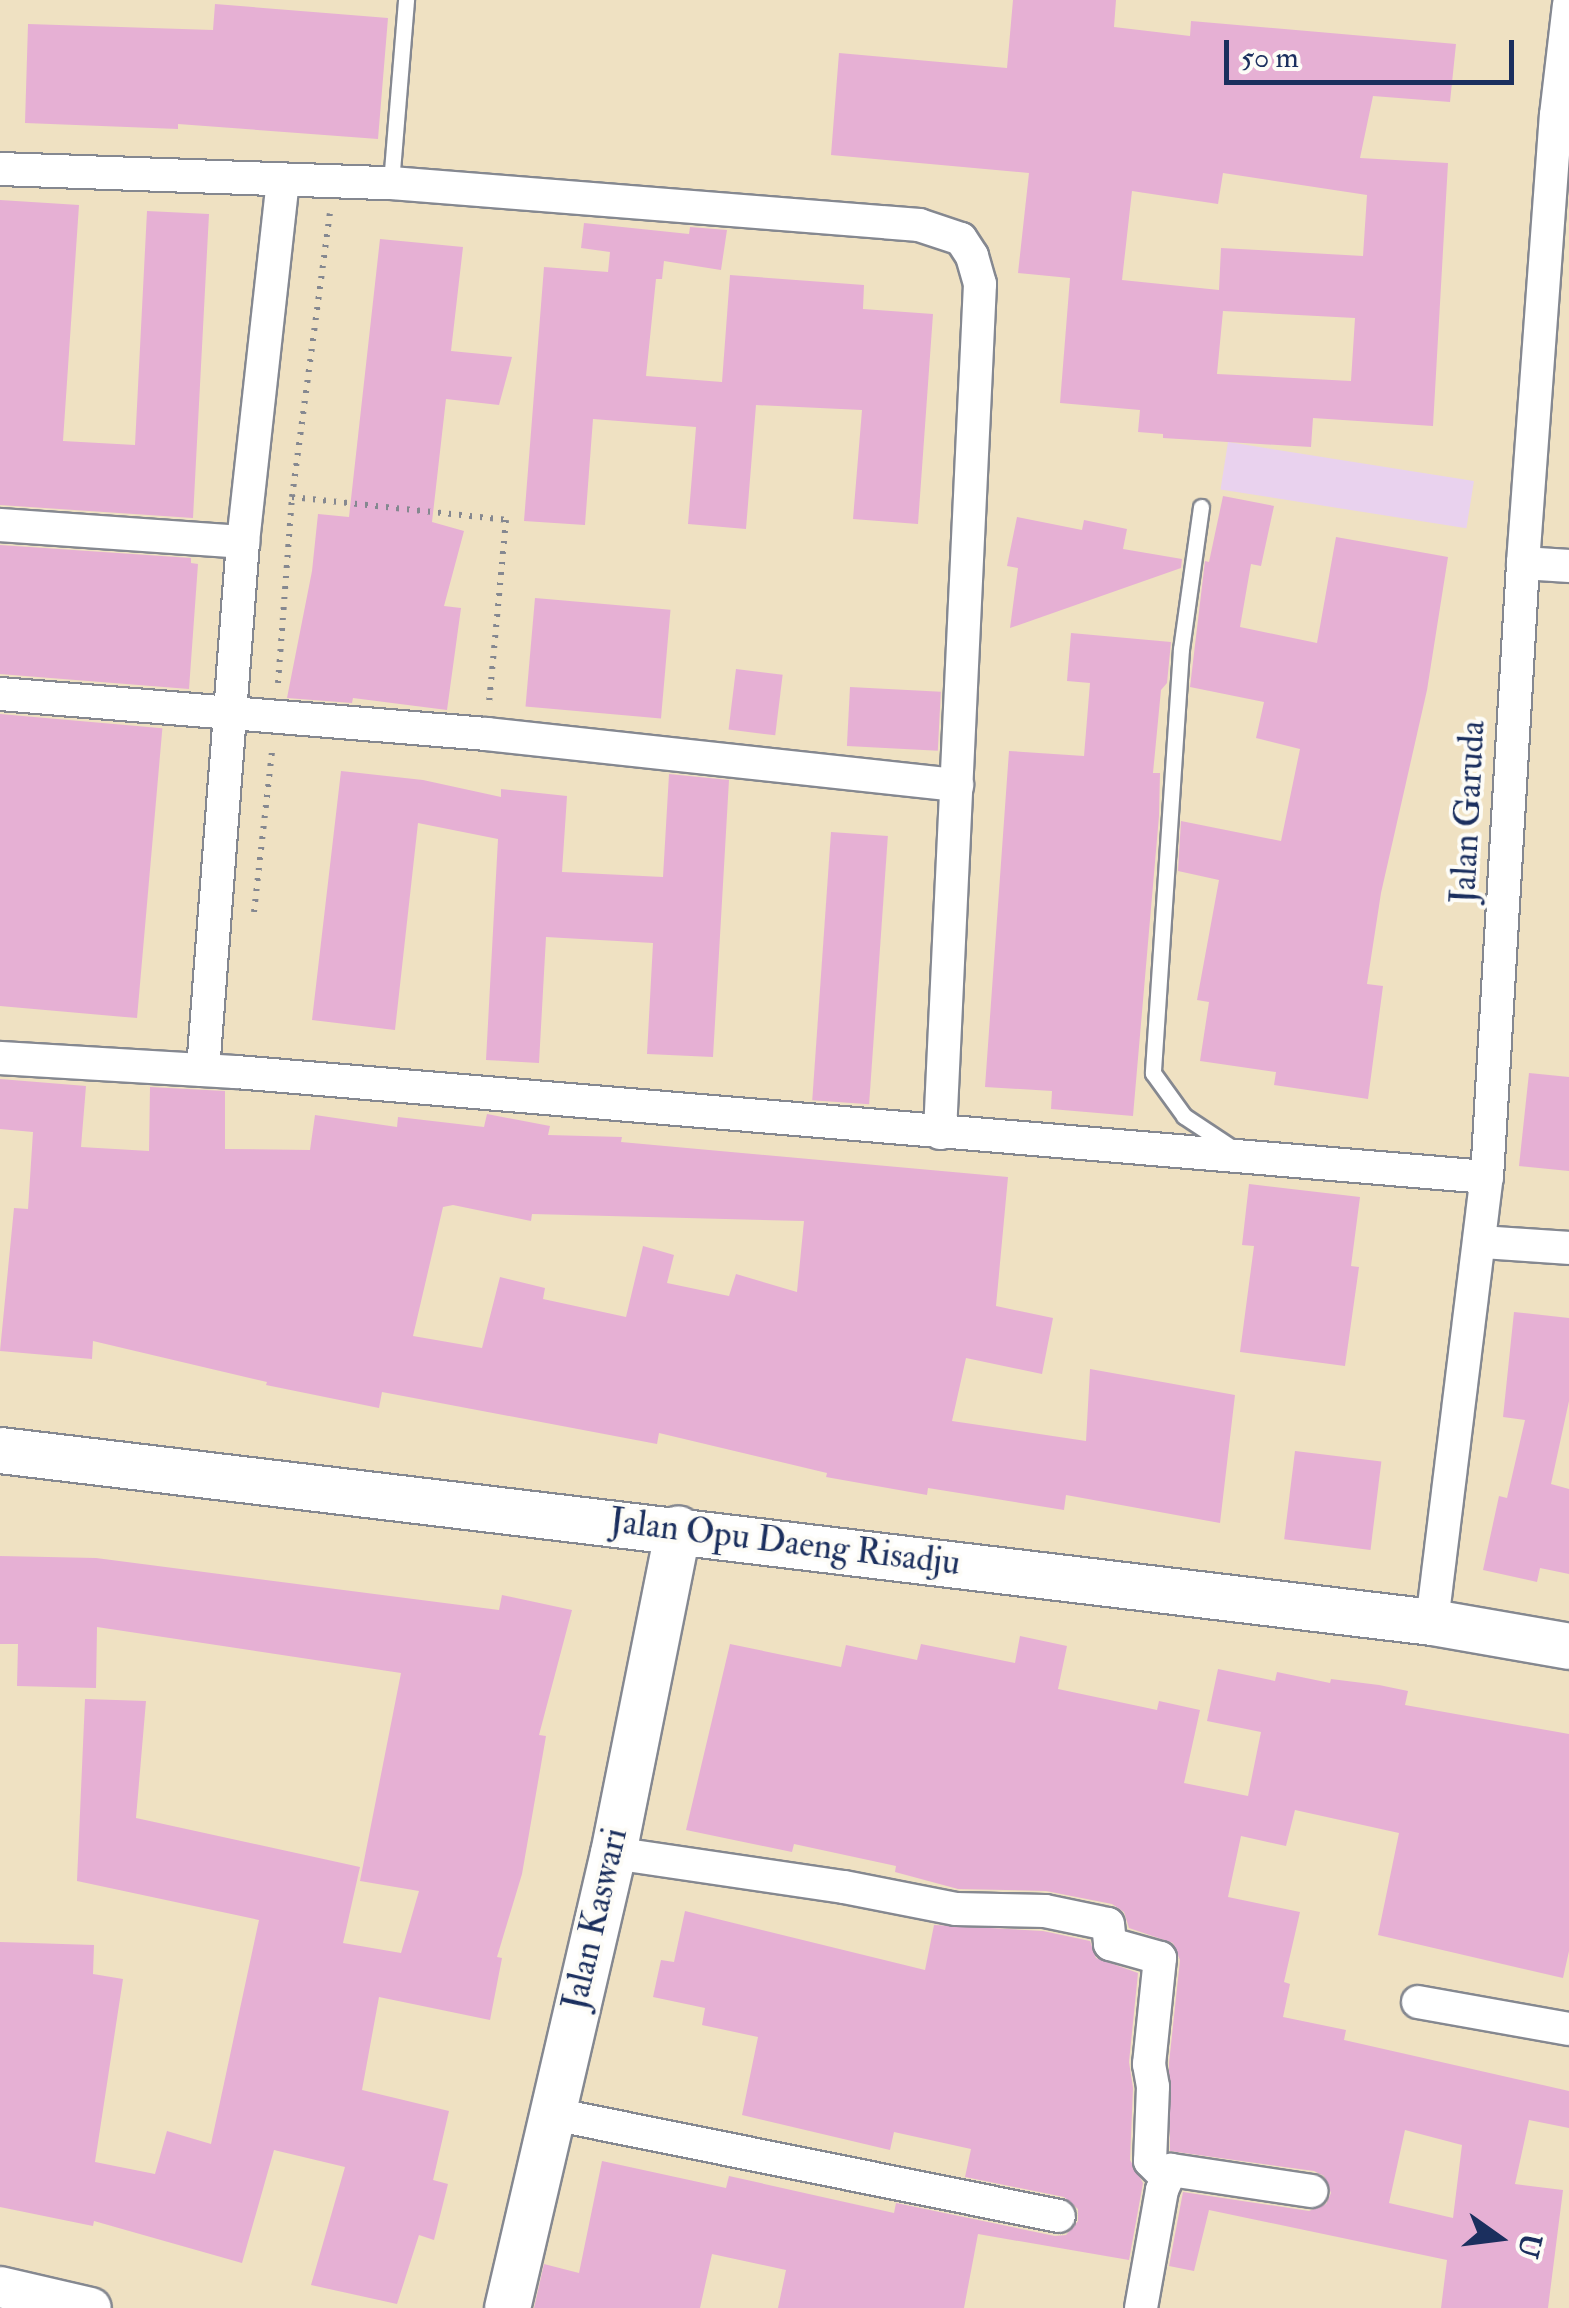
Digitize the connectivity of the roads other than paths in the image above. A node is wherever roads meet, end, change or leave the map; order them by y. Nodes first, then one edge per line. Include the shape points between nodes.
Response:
1 (406, 0) edge
2 (1569, 6) edge
3 (1562, 116) edge
4 (0, 169) edge
5 (283, 181) junction
6 (391, 183) junction
7 (1201, 508) dead end
8 (0, 525) edge
9 (242, 542) junction
10 (1523, 563) junction
11 (1569, 566) edge
12 (0, 694) edge
13 (230, 712) junction
14 (957, 785) junction
15 (0, 1058) edge
16 (203, 1070) junction
17 (940, 1133) junction
18 (1246, 1157) junction
19 (1487, 1177) junction
20 (1481, 1242) junction
21 (1569, 1248) edge
22 (0, 1450) edge
23 (678, 1528) junction
24 (1432, 1622) junction
25 (1569, 1646) edge
26 (612, 1853) junction
27 (1418, 2002) dead end
28 (1569, 2029) edge
29 (548, 2113) junction
30 (1166, 2178) junction
31 (1311, 2191) dead end
32 (1058, 2216) dead end
33 (0, 2287) edge
34 (91, 2308) edge
35 (506, 2308) edge
36 (1142, 2308) edge

1 - 6 lane
2 - 3 street, Jalan Garuda
3 - 10 street, Jalan Garuda
4 - 5 street
5 - 6 street
5 - 9 street
6 - 14 street via 919,225 961,239 980,284
7 - 18 lane via 1181,649 1153,1073 1184,1116
8 - 9 street
9 - 13 street
10 - 11 street
10 - 19 street, Jalan Garuda
12 - 13 street
13 - 14 street
13 - 16 street
14 - 17 street
15 - 16 street
16 - 17 street
17 - 18 street
18 - 19 street
19 - 20 street, Jalan Garuda
20 - 21 street
20 - 24 street, Jalan Garuda
22 - 23 main road, Jalan Opu Daeng Risadju
23 - 24 main road, Jalan Opu Daeng Risadju
23 - 26 main road, Jalan Kaswari
24 - 25 main road, Jalan Opu Daeng Risadju
26 - 29 main road, Jalan Kaswari
26 - 30 street via 956,1909 1045,1911 1108,1924 1110,1944 1160,1958 1149,2064 1150,2161
27 - 28 street
29 - 32 street
29 - 35 main road, Jalan Kaswari
30 - 31 street via 1182,2170
30 - 36 street
33 - 34 street

